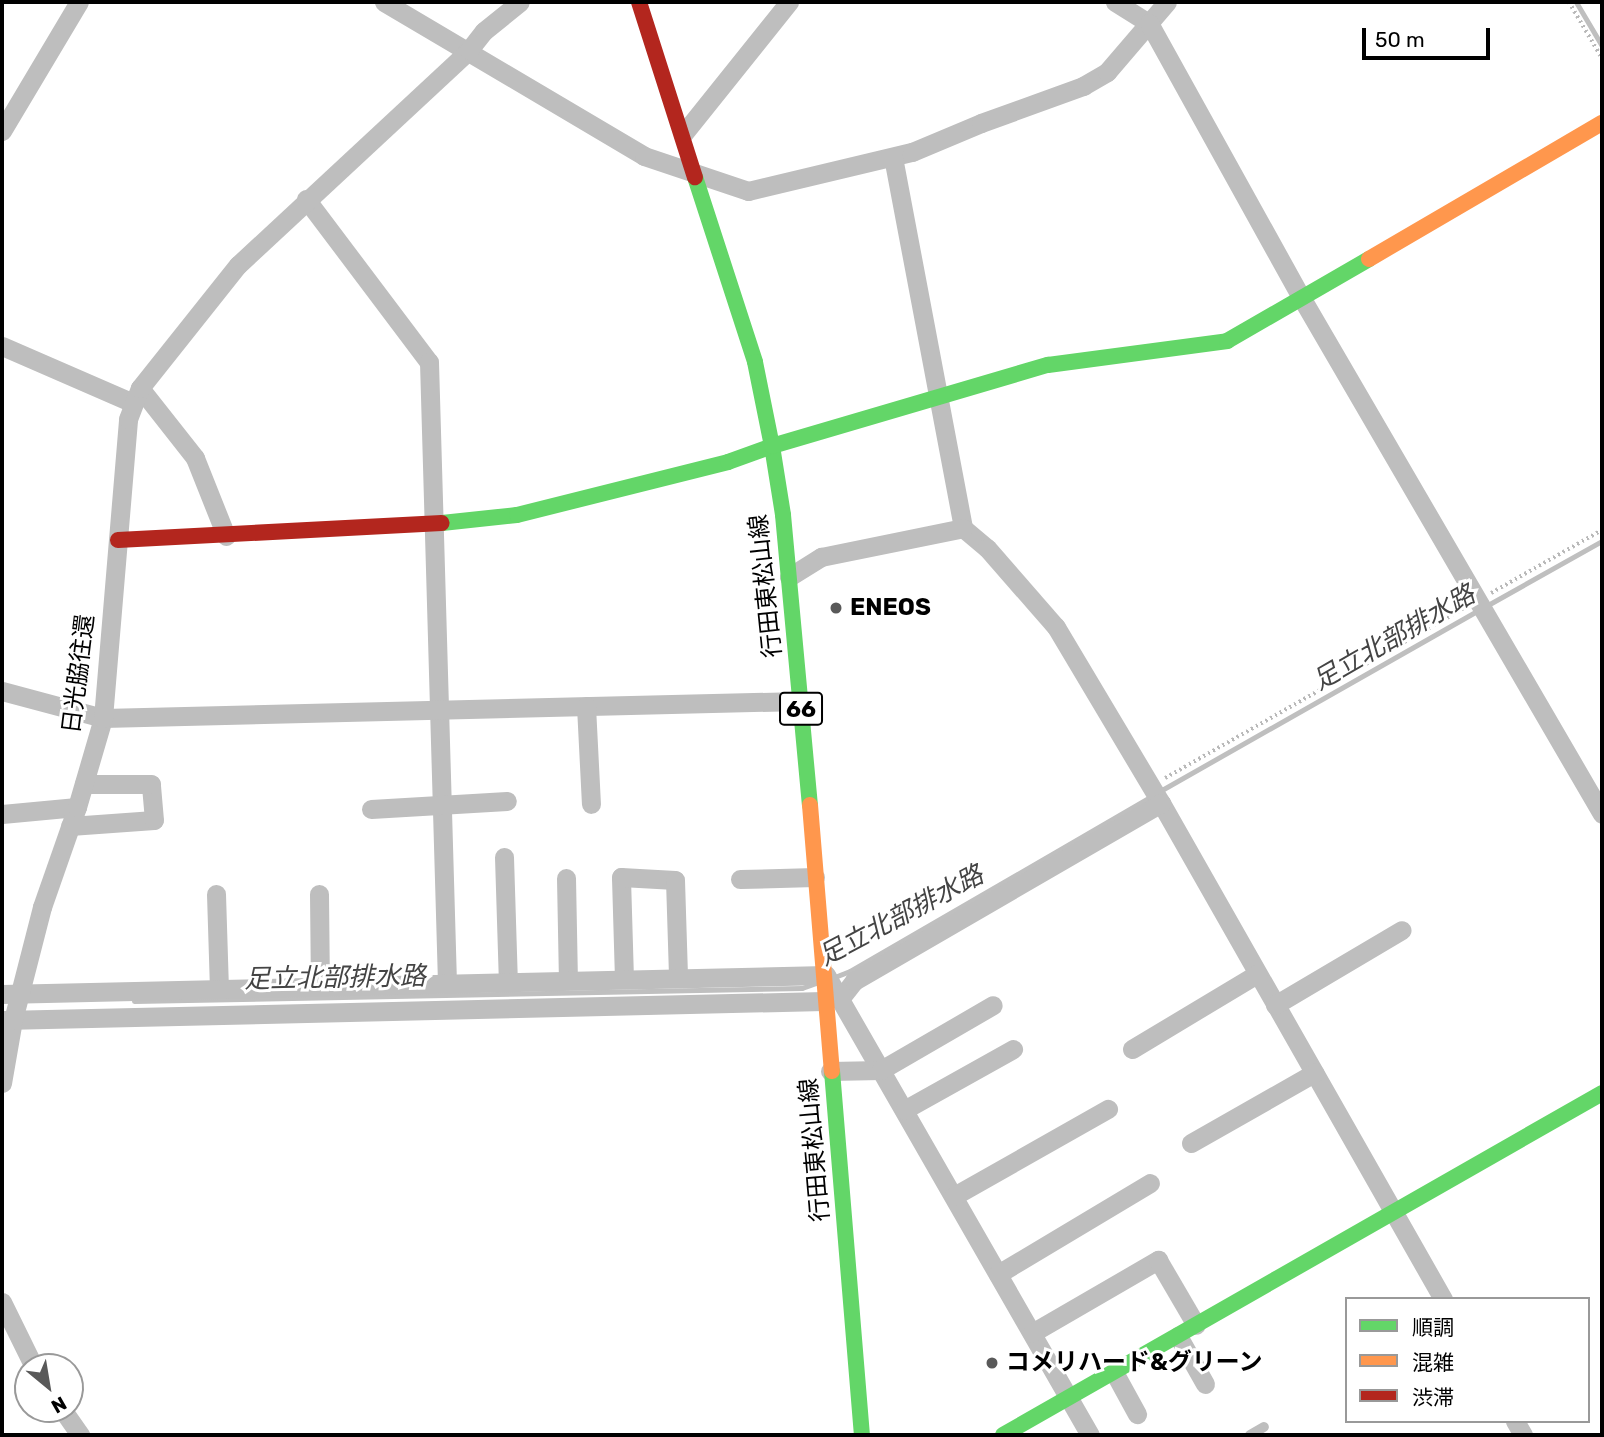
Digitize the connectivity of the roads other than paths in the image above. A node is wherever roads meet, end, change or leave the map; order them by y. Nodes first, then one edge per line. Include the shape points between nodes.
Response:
1 (79, 2) edge
2 (384, 2) edge
3 (520, 2) edge
4 (639, 2) edge
5 (789, 2) edge
6 (1115, 2) edge
7 (1167, 2) edge
8 (1149, 23) junction
9 (469, 50) junction
10 (1602, 123) edge
11 (2, 130) edge
12 (684, 133) junction
13 (893, 157) junction
14 (697, 173) junction
15 (306, 199) junction
16 (1301, 297) junction
17 (2, 346) edge
18 (137, 396) junction
19 (939, 399) junction
20 (772, 446) junction
21 (432, 524) junction
22 (962, 528) junction
23 (226, 536) junction
24 (118, 540) junction
25 (789, 577) junction
26 (2, 691) edge
27 (801, 701) junction
28 (586, 706) junction
29 (438, 709) junction
30 (103, 719) junction
31 (84, 784) junction
32 (1155, 795) junction
33 (507, 801) dead end
34 (441, 804) junction
35 (591, 804) dead end
36 (77, 807) junction
37 (371, 809) dead end
38 (2, 814) edge
39 (1602, 814) edge
40 (71, 827) junction
41 (504, 857) dead end
42 (815, 877) junction
43 (566, 878) dead end
44 (740, 879) dead end
45 (216, 894) dead end
46 (319, 894) dead end
47 (1402, 930) dead end
48 (1257, 974) junction
49 (822, 975) junction
50 (678, 978) junction
51 (624, 979) junction
52 (568, 980) junction
53 (508, 981) junction
54 (447, 982) junction
55 (320, 987) junction
56 (219, 989) junction
57 (11, 994) edge
58 (832, 1000) junction
59 (993, 1005) dead end
60 (1275, 1005) junction
61 (7, 1020) edge
62 (1013, 1049) dead end
63 (1132, 1049) dead end
64 (881, 1070) junction
65 (830, 1071) junction
66 (1314, 1073) junction
67 (2, 1083) edge
68 (1602, 1093) edge
69 (1108, 1109) dead end
70 (904, 1110) junction
71 (1191, 1143) dead end
72 (1150, 1184) dead end
73 (954, 1196) junction
74 (1394, 1212) junction
75 (998, 1274) junction
76 (1442, 1297) edge
77 (2, 1302) edge
78 (1196, 1325) junction
79 (1032, 1333) junction
80 (1178, 1336) junction
81 (27, 1353) edge
82 (1114, 1372) junction
83 (1205, 1384) dead end
84 (1069, 1398) junction
85 (1137, 1414) dead end
86 (1264, 1427) dead end
87 (862, 1435) edge
88 (1003, 1435) edge
89 (1090, 1435) edge
90 (1250, 1435) edge

1 - 11 street
2 - 9 street
3 - 9 street via 484,31
4 - 12 street, 行田東松山線 / 66
5 - 12 street
6 - 8 street
7 - 8 street
8 - 13 street via 1107,72 1083,86
8 - 16 street
9 - 14 street via 644,156
9 - 15 street
10 - 16 street
12 - 14 street, 行田東松山線 / 66
13 - 14 street via 748,191
13 - 19 street
14 - 20 street, 行田東松山線 / 66 via 755,362
15 - 18 street via 237,265
15 - 21 street via 429,362
16 - 19 street via 1227,341 1048,365
16 - 39 street
17 - 18 street
18 - 23 street via 195,458
18 - 24 street, 日光脇往還 via 128,419
19 - 20 street
19 - 22 street
20 - 21 street via 715,466 517,515
20 - 25 street, 行田東松山線 / 66
21 - 23 street
21 - 29 street
22 - 25 street via 821,557
22 - 32 street via 987,548 1056,626
23 - 24 street
24 - 30 street, 日光脇往還
25 - 27 street, 行田東松山線 / 66
26 - 30 street
27 - 28 street
27 - 42 street, 行田東松山線 / 66
28 - 29 street
28 - 35 street
29 - 30 street
29 - 34 street
30 - 31 street, 日光脇往還
31 - 36 street, 日光脇往還
31 - 40 street via 151,784 155,820
32 - 48 street
32 - 58 street via 854,981
33 - 34 street
34 - 37 street
34 - 54 street
36 - 38 street
36 - 40 street, 日光脇往還
40 - 57 street, 日光脇往還
41 - 53 street
42 - 44 street
42 - 49 street, 行田東松山線 / 66
43 - 52 street
45 - 56 street
46 - 55 street
47 - 60 street
48 - 60 street
48 - 63 street
49 - 50 street
49 - 58 street via 826,975
50 - 51 street
50 - 51 street via 675,880 621,877
51 - 52 street
52 - 53 street
53 - 54 street
54 - 55 street
55 - 56 street
56 - 57 street
57 - 61 street, 日光脇往還
58 - 61 street
58 - 64 street
58 - 65 street, 行田東松山線
59 - 64 street
60 - 66 street
61 - 67 street, 日光脇往還
62 - 70 street
64 - 65 street
64 - 70 street
65 - 87 street, 行田東松山線
66 - 71 street
66 - 74 street
68 - 74 street
69 - 73 street
70 - 73 street
72 - 75 street
73 - 75 street
74 - 76 street
74 - 78 street
75 - 79 street
77 - 81 street
78 - 79 street via 1158,1260
78 - 80 street
79 - 84 street
80 - 82 street
80 - 83 street
82 - 84 street
82 - 85 street
84 - 88 street
84 - 89 street
86 - 90 lane

